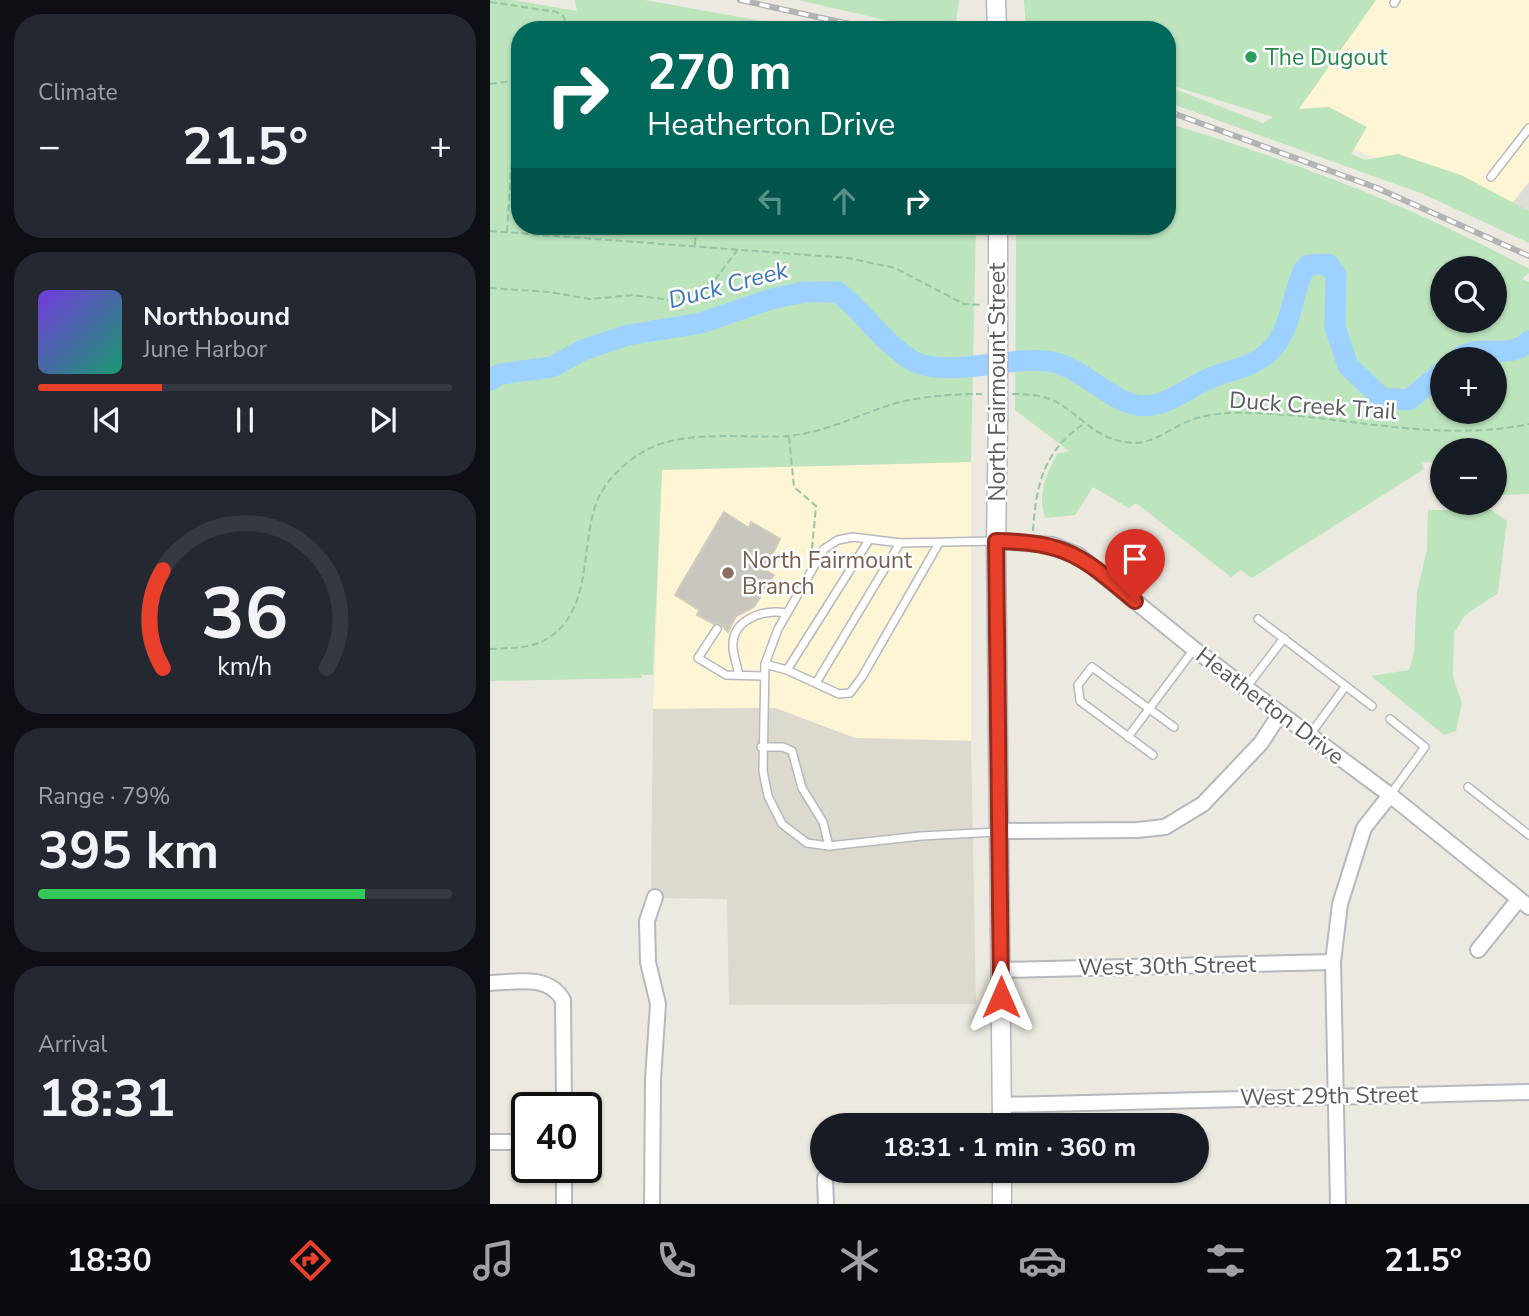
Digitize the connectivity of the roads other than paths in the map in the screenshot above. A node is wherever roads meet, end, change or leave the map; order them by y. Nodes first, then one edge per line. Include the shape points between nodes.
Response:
1 (996, 0) edge
2 (997, 21) edge
3 (1529, 128) edge
4 (1491, 177) dead end
5 (998, 235) edge
6 (869, 540) junction
7 (996, 541) junction
8 (900, 543) junction
9 (939, 543) junction
10 (786, 613) junction
11 (1258, 620) dead end
12 (717, 629) dead end
13 (1284, 638) junction
14 (1194, 649) junction
15 (765, 664) junction
16 (787, 670) junction
17 (739, 675) junction
18 (764, 676) junction
19 (816, 683) junction
20 (1345, 687) junction
21 (1245, 689) junction
22 (1372, 706) dead end
23 (1150, 709) junction
24 (1279, 715) junction
25 (1390, 719) dead end
26 (1174, 727) dead end
27 (1308, 736) junction
28 (1128, 737) junction
29 (761, 747) junction
30 (1153, 755) dead end
31 (1468, 787) dead end
32 (1390, 795) junction
33 (1001, 831) junction
34 (1529, 835) edge
35 (829, 846) junction
36 (655, 897) dead end
37 (1524, 903) edge
38 (1478, 950) dead end
39 (1333, 962) junction
40 (1001, 970) junction
41 (490, 983) edge
42 (564, 1092) edge
43 (1529, 1092) edge
44 (1336, 1095) junction
45 (1002, 1105) junction
46 (1002, 1113) edge
47 (490, 1142) edge
48 (511, 1142) edge
49 (564, 1183) edge
50 (825, 1183) edge
51 (1002, 1183) edge
52 (564, 1204) edge
53 (652, 1204) edge
54 (826, 1204) edge
55 (1002, 1204) edge
56 (1338, 1204) edge

1 - 2 street
3 - 4 lane
5 - 7 street, North Fairmount Street, bridge
6 - 8 lane
6 - 10 lane via 838,540 818,556
6 - 16 lane
7 - 9 lane
7 - 14 street, Heatherton Drive via 1053,545 1078,555
7 - 33 street, North Fairmount Street
8 - 9 lane
8 - 19 lane
9 - 19 lane via 850,693 839,694
10 - 15 lane
10 - 17 lane via 755,615 738,629 733,645
11 - 13 lane
12 - 17 lane via 698,658 726,675
13 - 20 lane
13 - 21 lane
14 - 21 street, Heatherton Drive
14 - 23 lane
15 - 16 lane
15 - 18 lane
16 - 19 lane
17 - 18 lane
18 - 29 lane
20 - 22 lane
20 - 27 lane
21 - 24 street, Heatherton Drive
23 - 26 lane
23 - 28 lane
23 - 28 lane via 1092,667 1078,685 1080,701
24 - 27 street, Heatherton Drive
24 - 33 street via 1261,743 1203,804 1166,827
25 - 32 lane via 1425,747
27 - 32 street, Heatherton Drive
28 - 30 lane
29 - 35 lane via 792,751 802,788 823,822
29 - 35 lane via 768,796 782,824 807,844
31 - 34 lane
32 - 37 street, Heatherton Drive
32 - 39 street via 1364,828 1354,852 1340,904
33 - 35 lane
33 - 40 street, North Fairmount Street
36 - 53 street via 647,922 648,962 658,1004
37 - 38 street
39 - 40 street, West 30th Street
39 - 44 street
40 - 45 street, North Fairmount Street
41 - 42 street via 536,981 556,989 563,1000
43 - 44 street, West 29th Street
44 - 45 street, West 29th Street
44 - 56 street
45 - 46 street, North Fairmount Street
47 - 48 street
49 - 52 street
50 - 54 street
51 - 55 street

